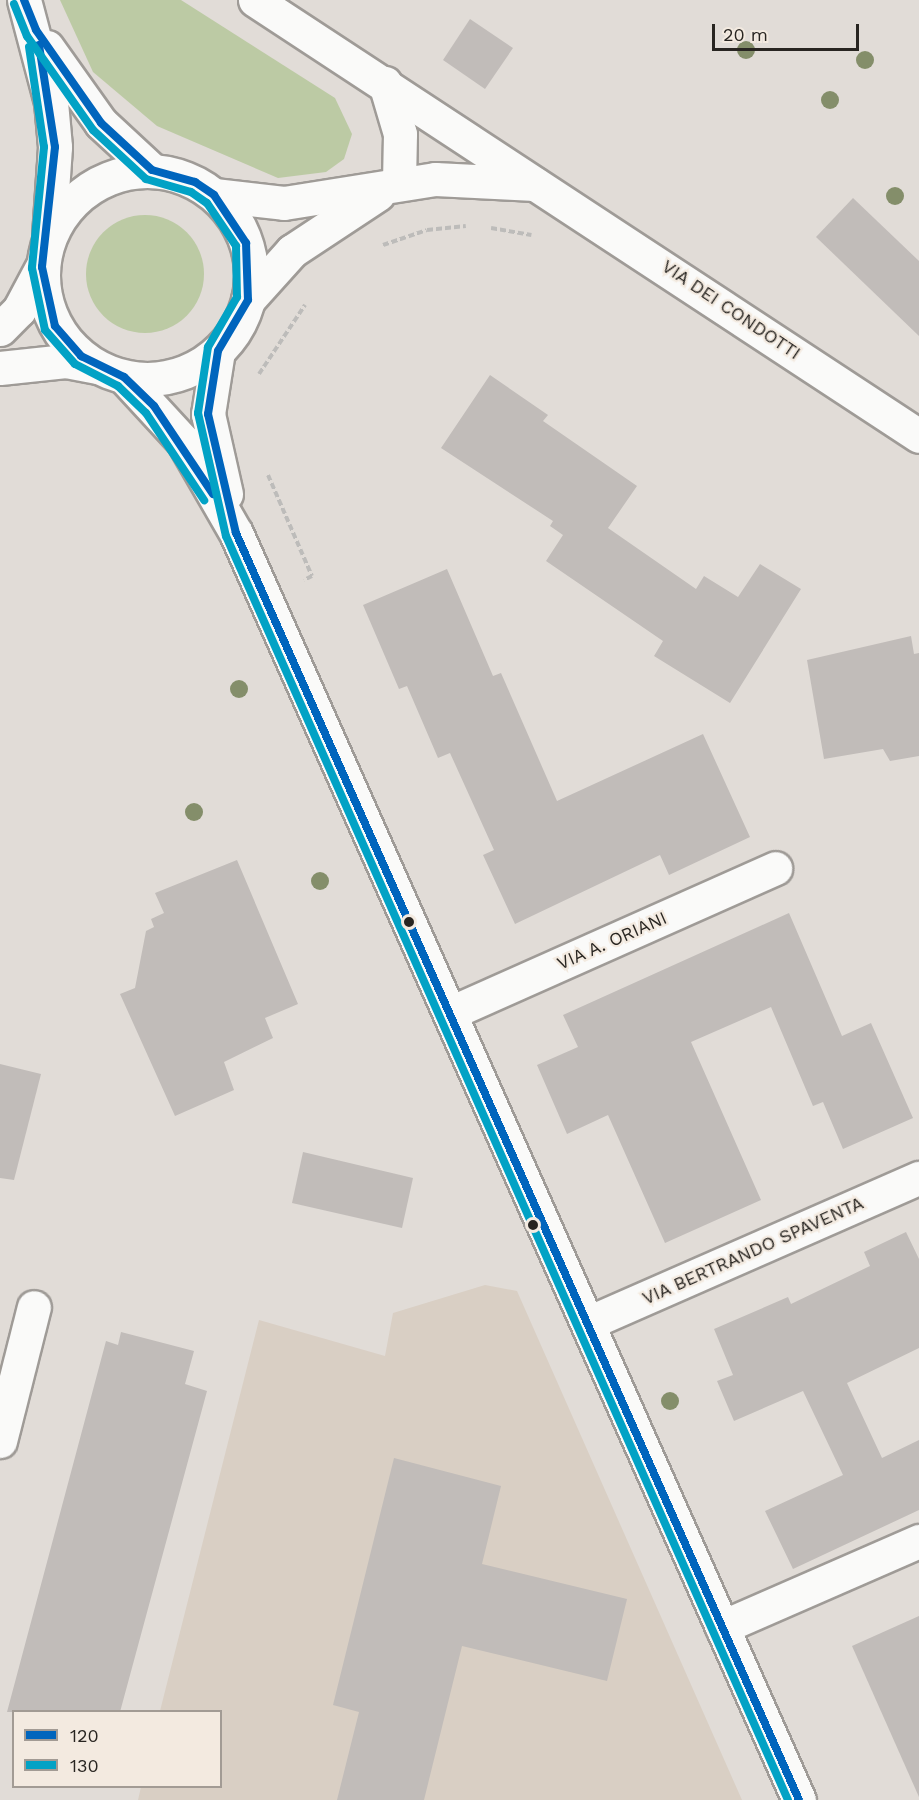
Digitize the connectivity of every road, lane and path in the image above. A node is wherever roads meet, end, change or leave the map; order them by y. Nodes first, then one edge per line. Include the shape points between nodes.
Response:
1 (24, 0) edge
2 (255, 0) edge
3 (36, 30) junction
4 (385, 83) junction
5 (152, 170) junction
6 (399, 182) junction
7 (542, 185) junction
8 (214, 195) junction
9 (471, 225) dead end
10 (483, 227) dead end
11 (540, 238) dead end
12 (376, 247) dead end
13 (45, 253) junction
14 (312, 295) dead end
15 (248, 300) junction
16 (0, 329) edge
17 (218, 351) junction
18 (0, 368) edge
19 (111, 372) junction
20 (255, 382) dead end
21 (919, 436) edge
22 (263, 464) dead end
23 (236, 533) junction
24 (312, 576) dead end
25 (775, 868) dead end
26 (450, 1014) junction
27 (919, 1178) edge
28 (34, 1307) dead end
29 (588, 1323) junction
30 (0, 1441) edge
31 (919, 1541) edge
32 (722, 1627) junction
33 (799, 1800) edge

1 - 3 main road
2 - 4 main road, VIA DEI CONDOTTI
3 - 5 main road via 101,123
3 - 13 main road via 55,147
4 - 6 main road via 400,134
4 - 7 main road, VIA DEI CONDOTTI
5 - 8 main road via 195,182
5 - 13 main road via 100,181 78,196
6 - 7 main road, VIA DEI CONDOTTI via 489,178
6 - 8 main road, VIA DEI CONDOTTI via 284,202
6 - 15 main road, VIA DEI CONDOTTI via 335,219 292,251
7 - 21 main road, VIA DEI CONDOTTI
8 - 15 main road via 246,243
9 - 12 path via 427,230
10 - 11 path
13 - 16 main road via 19,310
13 - 19 main road via 55,326
14 - 20 path
15 - 17 main road
17 - 19 main road via 190,370 167,377
17 - 23 main road via 208,414
18 - 19 main road via 66,361
19 - 23 main road via 183,441
22 - 24 path
23 - 26 main road
25 - 26 main road, VIA A. ORIANI
26 - 29 main road
27 - 29 main road, VIA BERTRANDO SPAVENTA
28 - 30 main road
29 - 32 main road
31 - 32 main road
32 - 33 main road

